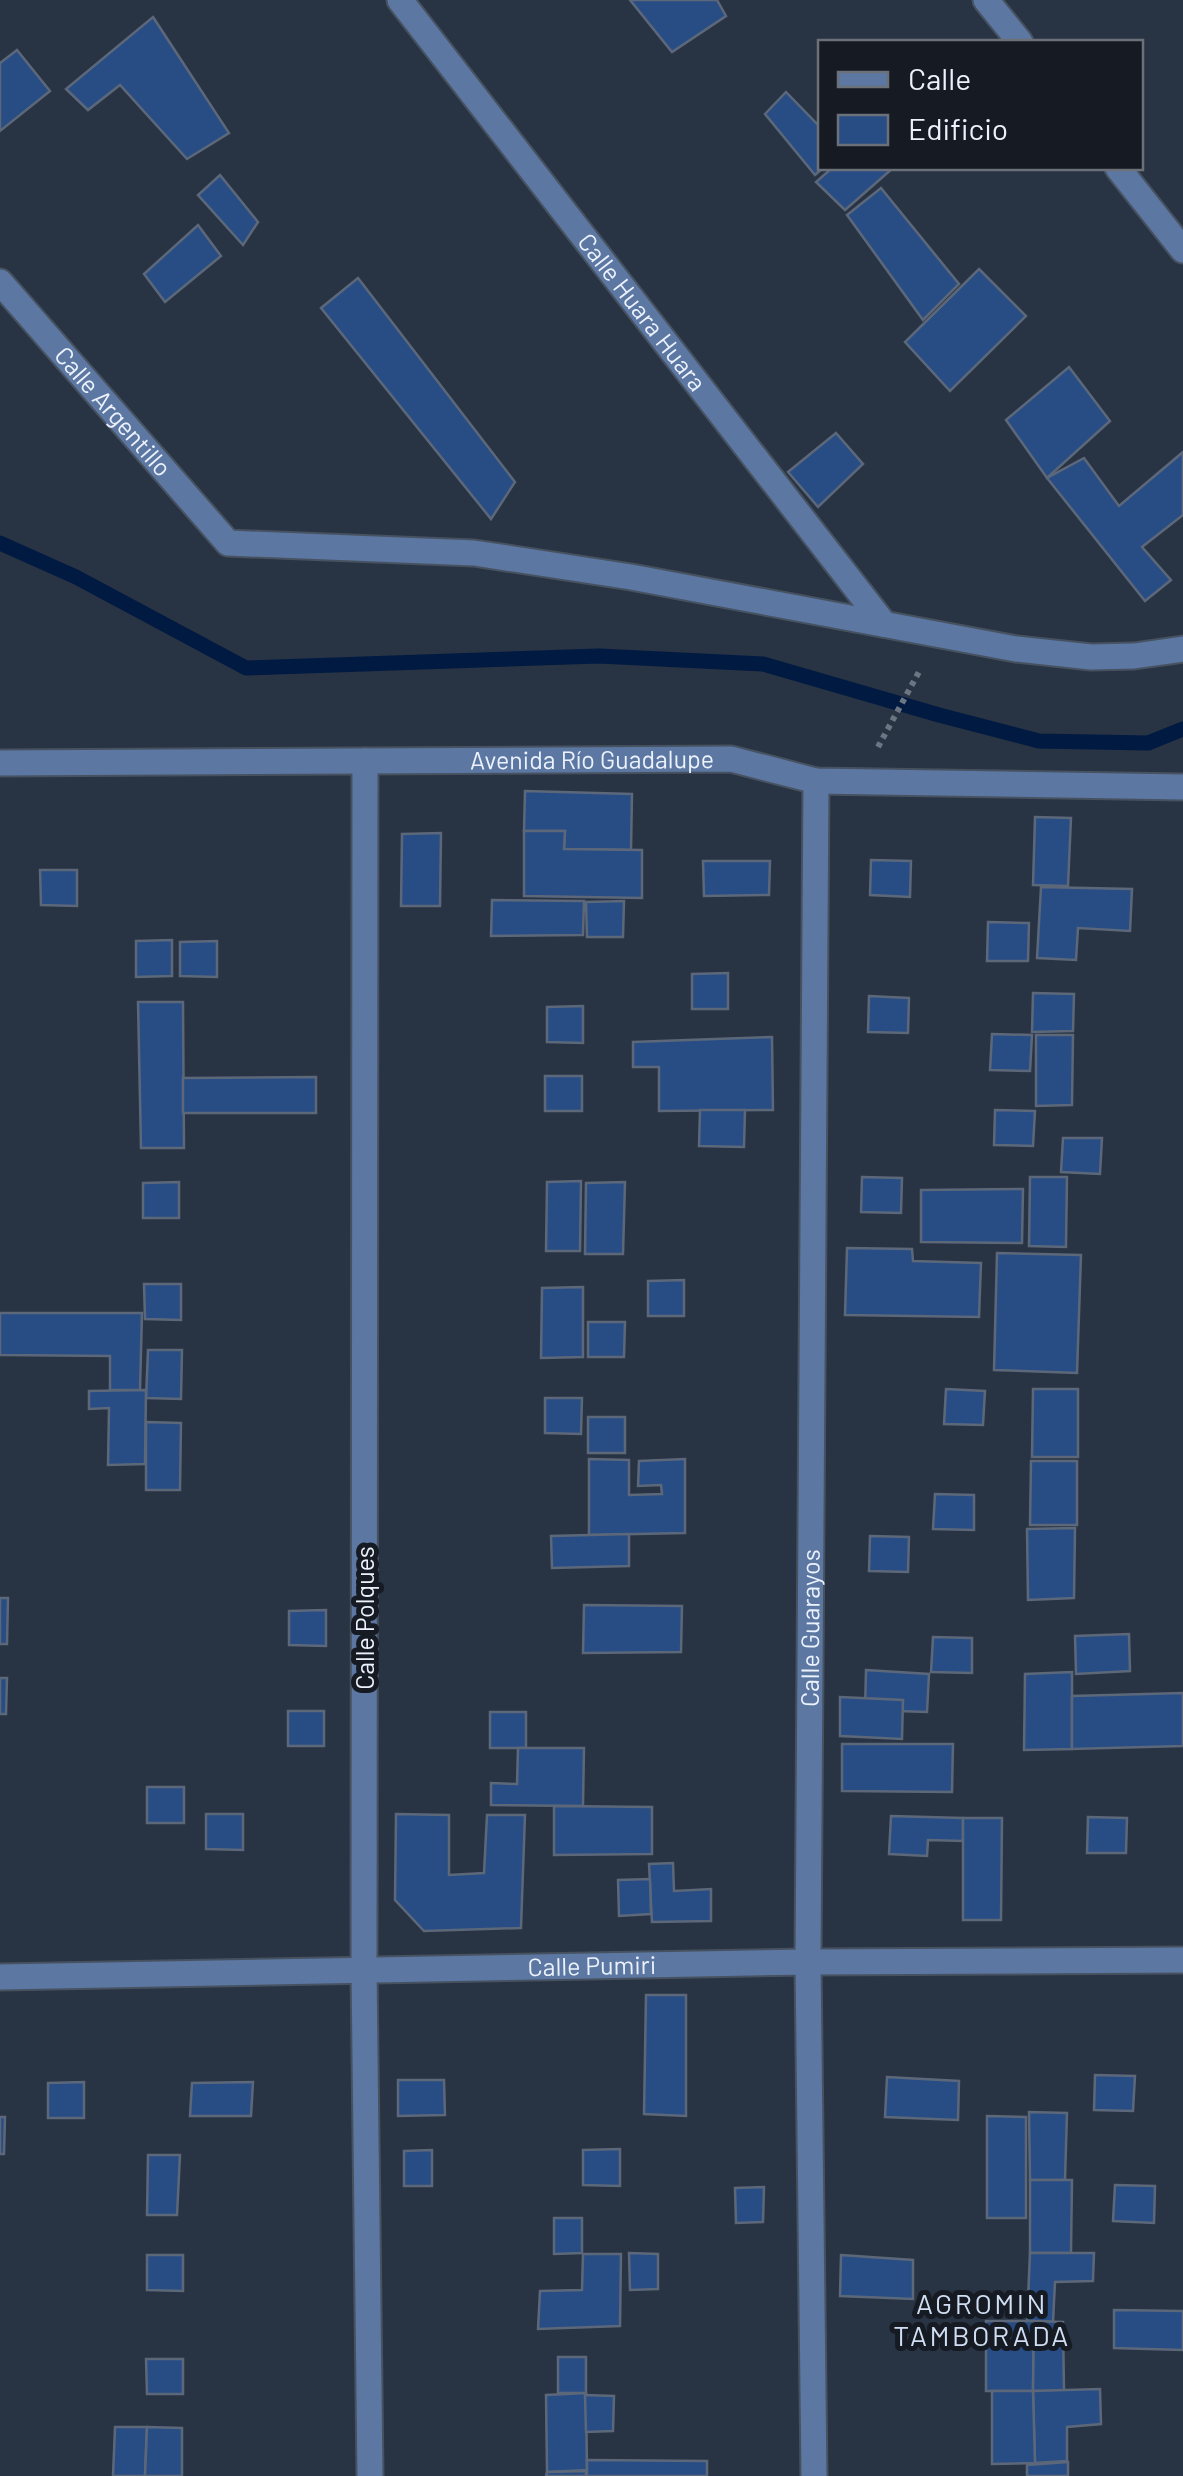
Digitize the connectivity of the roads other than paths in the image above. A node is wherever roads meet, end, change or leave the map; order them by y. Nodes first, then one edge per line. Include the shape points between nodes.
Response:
1 (400, 0) edge
2 (986, 0) edge
3 (1018, 40) edge
4 (1120, 170) edge
5 (1183, 250) edge
6 (0, 282) edge
7 (884, 624) junction
8 (1183, 649) edge
9 (365, 761) junction
10 (0, 764) edge
11 (816, 780) junction
12 (1183, 788) edge
13 (1183, 1960) edge
14 (808, 1962) junction
15 (364, 1970) junction
16 (0, 1976) edge
17 (370, 2476) edge
18 (814, 2476) edge

1 - 7 street, Calle Huara Huara
2 - 3 street
4 - 5 street
6 - 7 street, Calle Argentillo via 228,544 474,554
7 - 8 street via 1091,657
9 - 10 street, Avenida Río Guadalupe
9 - 11 street, Avenida Río Guadalupe via 731,759
9 - 15 street, Calle Polques
11 - 12 street, Avenida Río Guadalupe
11 - 14 street, Calle Guarayos
13 - 14 street, Calle Pumiri
14 - 15 street, Calle Pumiri
14 - 18 street, Calle Guarayos
15 - 16 street, Calle Pumiri
15 - 17 street, Calle Polques

